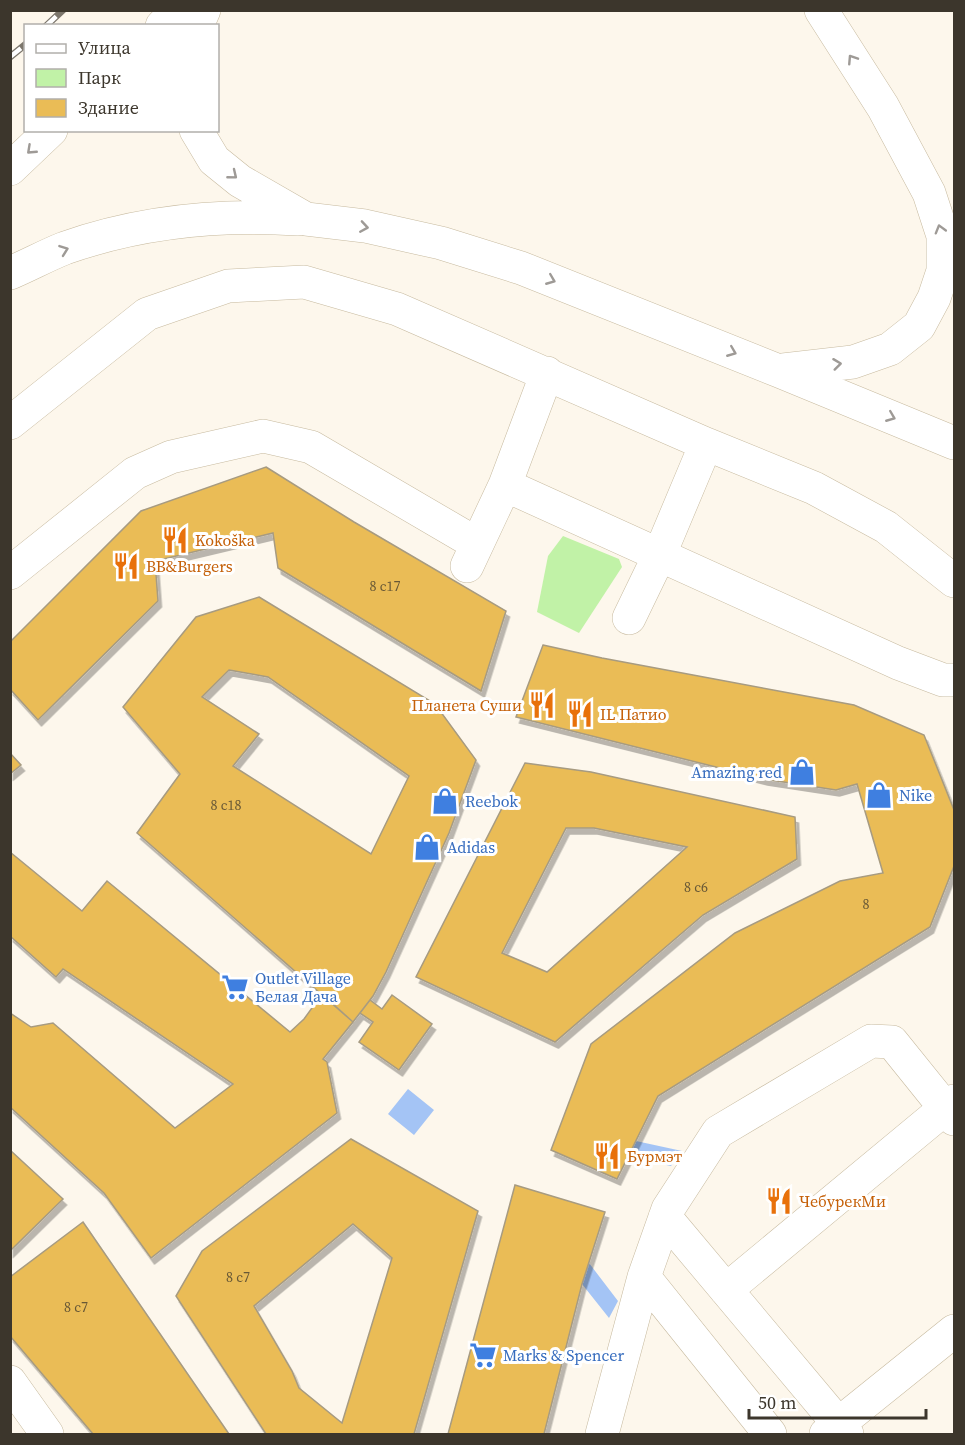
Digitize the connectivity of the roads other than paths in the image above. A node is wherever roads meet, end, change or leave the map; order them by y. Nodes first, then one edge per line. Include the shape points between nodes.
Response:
1 (178, 10) edge
2 (204, 10) edge
3 (821, 10) edge
4 (164, 24) edge
5 (198, 24) edge
6 (883, 107) junction
7 (49, 132) edge
8 (197, 132) edge
9 (10, 168) edge
10 (954, 194) edge
11 (306, 219) junction
12 (10, 273) edge
13 (779, 370) junction
14 (548, 373) junction
15 (10, 423) edge
16 (954, 443) edge
17 (706, 444) junction
18 (505, 485) junction
19 (659, 556) junction
20 (10, 573) edge
21 (954, 581) edge
22 (629, 618) dead end
23 (954, 680) edge
24 (952, 1109) edge
25 (665, 1217) junction
26 (644, 1277) junction
27 (726, 1290) junction
28 (954, 1331) edge
29 (10, 1382) edge
30 (838, 1431) edge
31 (47, 1434) edge
32 (602, 1434) edge
33 (770, 1434) edge

1 - 4 main road
2 - 5 main road
6 -> 3 main road
6 - 10 main road
13 -> 6 main road via 853,362 890,349 919,326 934,298 943,271 943,236 929,193
7 -> 9 main road
8 -> 11 main road via 214,160 240,181
12 -> 11 main road via 66,248 130,231 194,220 251,216
11 -> 13 main road via 365,226 479,254
13 -> 16 main road
14 - 15 main road via 397,309 304,282 228,286 147,314
14 - 17 main road
14 - 18 main road
17 - 19 main road
17 - 21 main road via 814,488 886,527
18 - 19 main road
18 - 20 main road via 472,555 311,447 263,436 171,457 135,473
19 - 22 main road
19 - 23 main road via 898,663 943,680
24 - 25 main road via 892,1042 871,1041 718,1132
24 - 27 main road
25 - 26 main road
25 - 27 main road
26 - 32 main road
26 - 33 main road
27 - 30 main road
28 - 30 main road
29 - 31 main road

